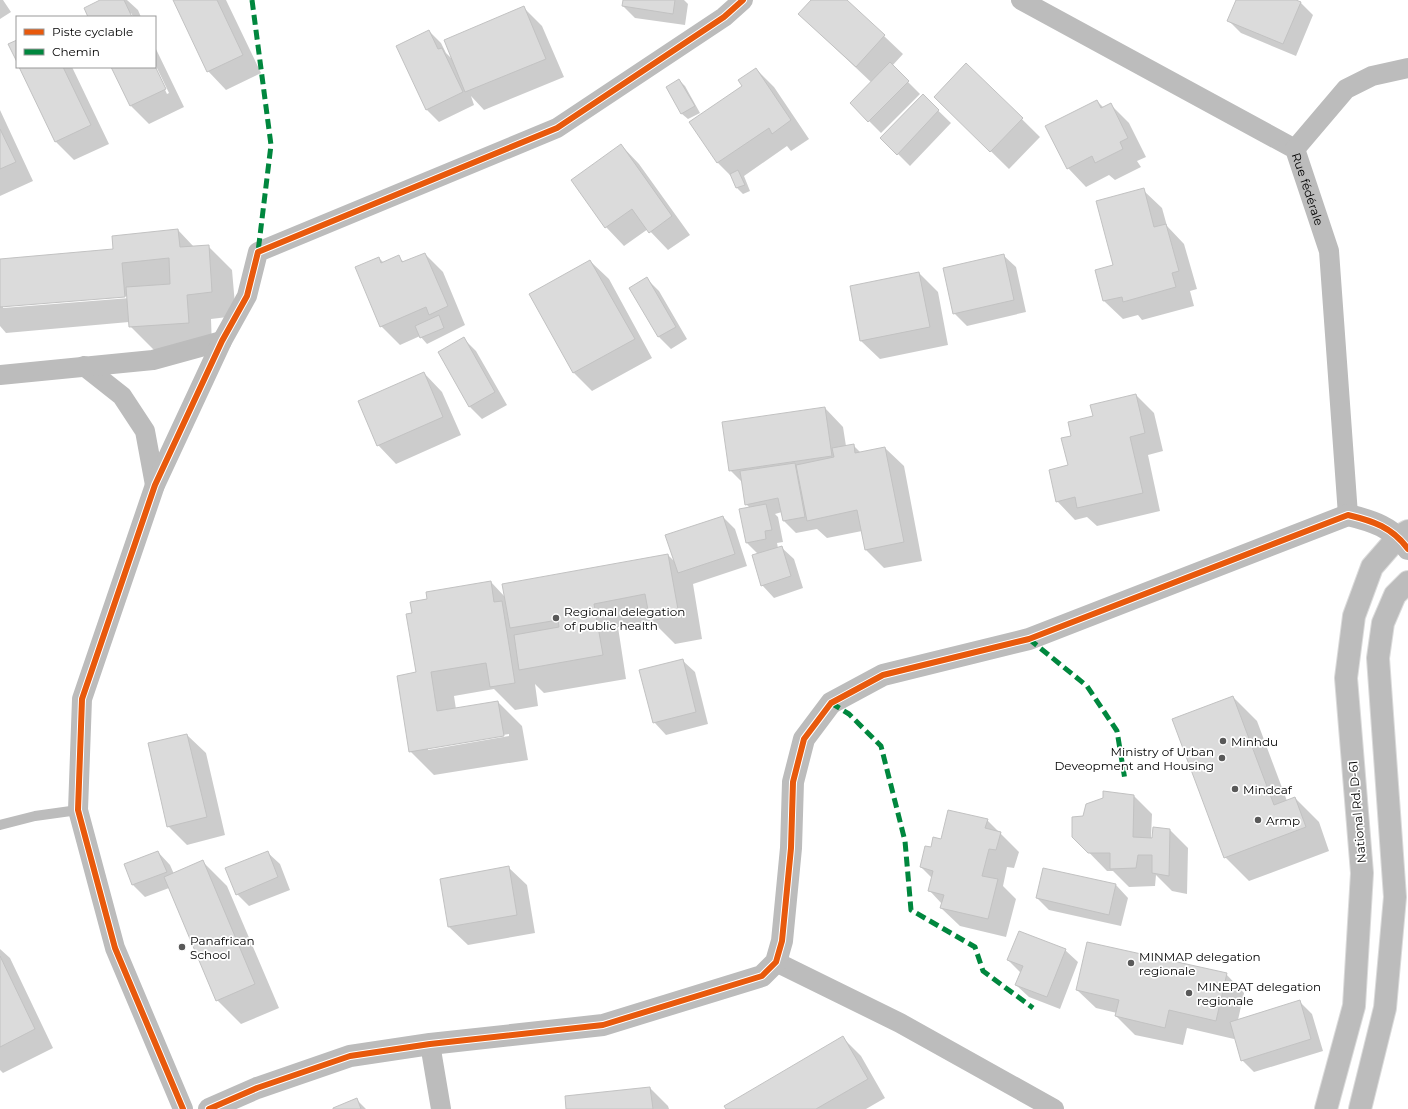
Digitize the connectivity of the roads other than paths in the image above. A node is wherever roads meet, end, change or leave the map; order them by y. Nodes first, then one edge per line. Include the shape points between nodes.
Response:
1 (743, 0) edge
2 (1021, 0) edge
3 (1408, 68) edge
4 (1296, 149) junction
5 (222, 341) junction
6 (84, 366) junction
7 (0, 375) edge
8 (155, 485) junction
9 (1348, 515) junction
10 (1405, 538) edge
11 (1408, 582) edge
12 (78, 810) junction
13 (0, 825) edge
14 (776, 962) junction
15 (430, 1044) junction
16 (183, 1109) edge
17 (209, 1109) edge
18 (442, 1109) edge
19 (1054, 1109) edge
20 (1326, 1109) edge
21 (1360, 1109) edge

1 - 5 street via 724,18 556,128 258,252 247,296
2 - 4 street, Rue fédérale
3 - 4 street via 1372,76 1346,88
4 - 9 street, Rue fédérale via 1329,251
5 - 6 street via 153,360
5 - 8 street
6 - 7 street
6 - 8 street via 122,396 145,431
8 - 12 street via 82,699
9 - 10 main road via 1372,521
9 - 14 main road via 1029,639 883,675 832,703 804,739 793,782 791,848 782,941
10 - 20 main road, National Rd. D-61 via 1372,567 1354,616 1346,678 1362,880 1354,1006
11 - 21 main road via 1394,595 1384,623 1378,658 1395,897 1385,1008
12 - 13 lane via 36,816
12 - 16 street via 115,948
14 - 15 main road via 762,976 603,1025
14 - 19 street via 900,1023
15 - 17 main road via 350,1056 257,1088
15 - 18 street

